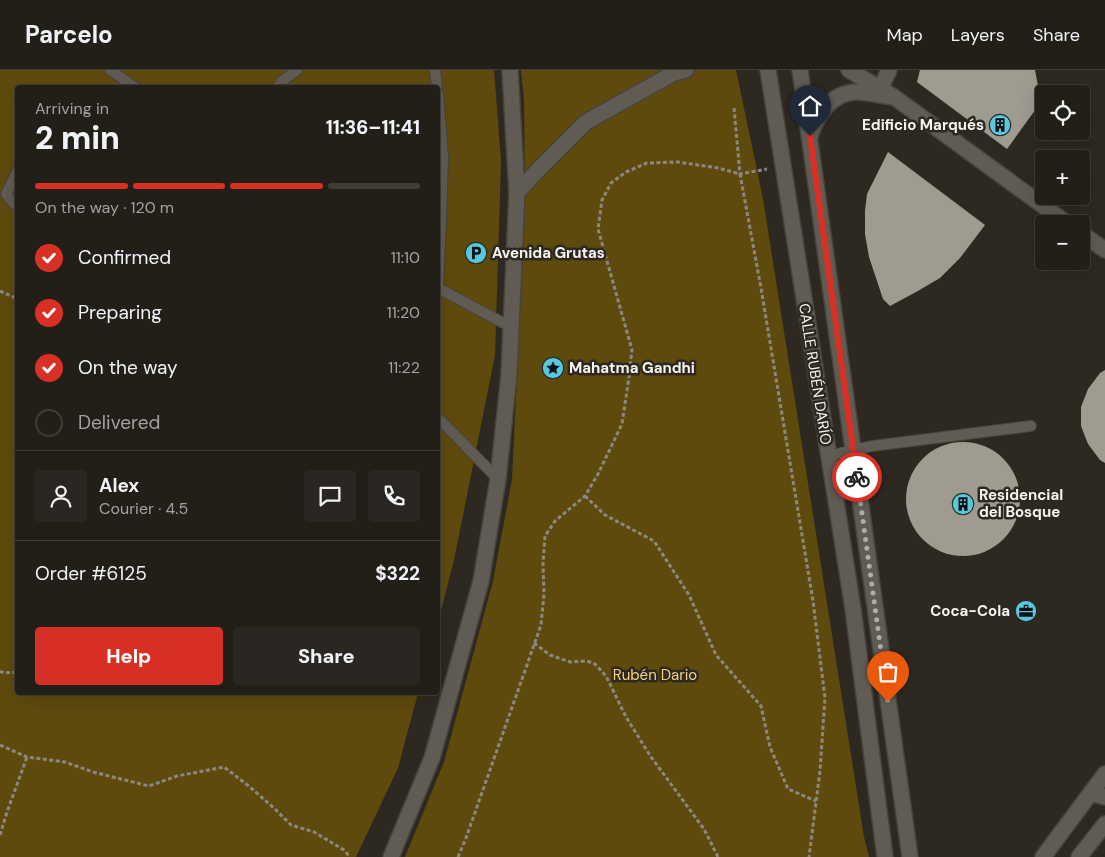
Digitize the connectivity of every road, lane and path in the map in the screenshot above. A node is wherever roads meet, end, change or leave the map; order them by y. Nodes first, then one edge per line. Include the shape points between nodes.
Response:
1 (110, 70) edge
2 (297, 70) edge
3 (435, 70) edge
4 (510, 70) edge
5 (686, 70) edge
6 (768, 70) edge
7 (800, 70) edge
8 (849, 70) edge
9 (889, 70) edge
10 (132, 85) edge
11 (280, 85) edge
12 (437, 85) edge
13 (888, 94) junction
14 (734, 108) dead end
15 (440, 120) edge
16 (810, 136) junction
17 (782, 167) junction
18 (740, 174) junction
19 (15, 176) edge
20 (517, 193) junction
21 (15, 204) edge
22 (1056, 215) edge
23 (1090, 239) edge
24 (440, 241) edge
25 (1105, 250) edge
26 (440, 288) edge
27 (0, 291) edge
28 (15, 298) edge
29 (512, 327) junction
30 (440, 420) edge
31 (1031, 426) dead end
32 (854, 451) junction
33 (828, 456) junction
34 (498, 479) junction
35 (585, 496) junction
36 (534, 643) junction
37 (0, 671) edge
38 (15, 672) edge
39 (0, 746) edge
40 (27, 758) junction
41 (1105, 774) edge
42 (1098, 795) edge
43 (816, 801) junction
44 (1105, 824) edge
45 (0, 835) edge
46 (350, 857) edge
47 (392, 857) edge
48 (458, 857) edge
49 (718, 857) edge
50 (809, 857) edge
51 (885, 857) edge
52 (910, 857) edge
53 (1043, 857) edge
54 (1080, 857) edge

1 - 10 lane
2 - 11 lane
3 - 12 lane
4 - 20 street
5 - 20 street via 674,73 586,122
6 - 17 street, CALLE RUBÉN DARÍO
7 - 16 street, CALLE RUBÉN DARÍO
8 - 13 street
9 - 13 street via 882,82
13 - 16 street via 856,92 842,95 824,108
13 - 22 street
14 - 18 path
15 - 24 lane via 443,158
16 - 32 street, CALLE RUBÉN DARÍO
17 - 18 path
17 - 33 street, CALLE RUBÉN DARÍO
18 - 35 path via 678,162 647,163 611,183 602,200 598,229 632,350 622,424
18 - 43 path via 816,630 824,698
19 - 21 lane via 6,194
20 - 29 street
23 - 25 street
26 - 29 lane
27 - 28 path
29 - 34 street
30 - 34 lane
31 - 32 lane
32 - 33 lane
32 - 52 street, CALLE RUBÉN DARÍO
33 - 51 street, CALLE RUBÉN DARÍO via 853,609
34 - 47 street via 481,581 432,758
35 - 36 path via 555,521 545,536 542,618
35 - 43 path via 604,515 654,541 689,595 716,655 761,706 770,747 788,788
36 - 48 path
36 - 49 path via 550,655 570,662 595,664 606,676 626,717 704,829
37 - 38 path
39 - 40 path
40 - 45 path
40 - 46 path via 64,762 149,786 177,776 224,767 291,825 314,832
41 - 42 street
42 - 53 street
43 - 50 path
44 - 54 street

